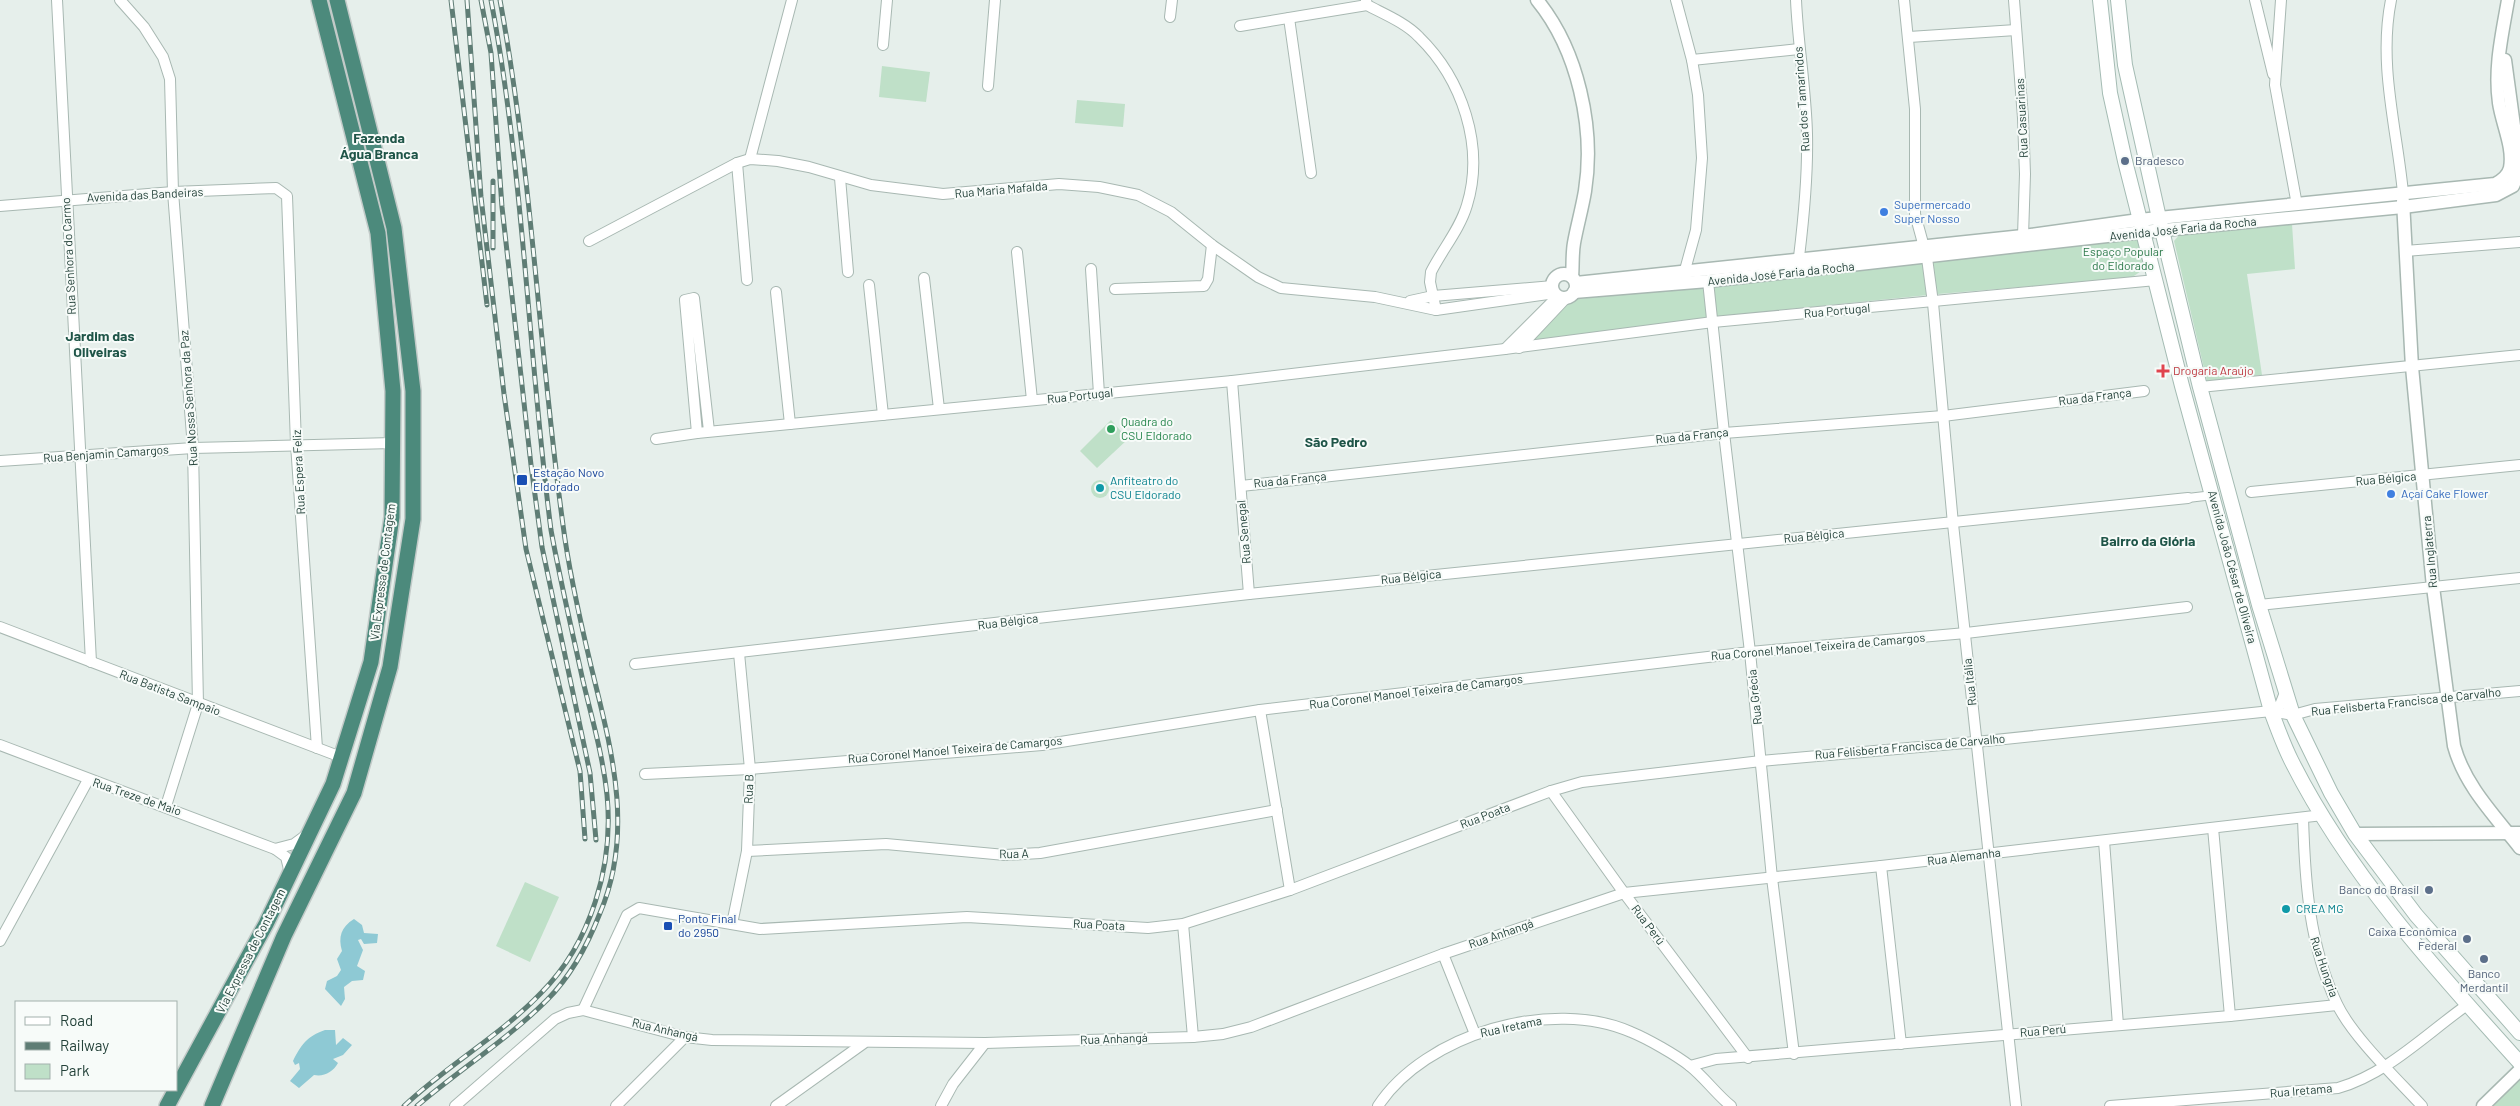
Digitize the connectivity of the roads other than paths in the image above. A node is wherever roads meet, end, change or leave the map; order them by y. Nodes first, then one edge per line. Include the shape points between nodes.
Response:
1 (57, 0) edge
2 (120, 0) edge
3 (319, 0) edge
4 (337, 0) edge
5 (792, 0) edge
6 (887, 0) edge
7 (995, 0) edge
8 (1172, 0) edge
9 (1537, 0) edge
10 (1676, 0) edge
11 (1796, 0) edge
12 (1904, 0) edge
13 (2014, 0) edge
14 (2100, 0) edge
15 (2118, 0) edge
16 (2255, 0) edge
17 (2281, 0) edge
18 (2391, 0) edge
19 (2508, 0) edge
20 (1366, 3) edge
21 (1170, 17) dead end
22 (1289, 18) junction
23 (1240, 26) dead end
24 (2016, 30) junction
25 (2502, 30) junction
26 (1909, 37) junction
27 (883, 45) dead end
28 (1798, 49) junction
29 (1692, 60) junction
30 (2276, 85) junction
31 (988, 86) dead end
32 (750, 159) junction
33 (737, 163) junction
34 (1311, 173) dead end
35 (840, 178) junction
36 (2519, 180) edge
37 (173, 192) junction
38 (2403, 194) junction
39 (287, 196) joint
40 (66, 199) junction
41 (0, 206) edge
42 (2298, 206) junction
43 (2402, 207) junction
44 (2160, 224) junction
45 (2141, 226) junction
46 (2022, 236) junction
47 (589, 241) dead end
48 (2520, 242) edge
49 (1212, 245) junction
50 (1922, 245) junction
51 (2405, 251) junction
52 (1017, 252) dead end
53 (1799, 258) junction
54 (1927, 258) junction
55 (1091, 269) dead end
56 (1684, 270) junction
57 (848, 272) dead end
58 (924, 278) dead end
59 (748, 280) dead end
60 (2156, 280) junction
61 (1708, 281) junction
62 (869, 285) dead end
63 (1564, 288) junction
64 (1115, 289) dead end
65 (776, 292) dead end
66 (1433, 296) junction
67 (1407, 302) junction
68 (1933, 303) junction
69 (1436, 310) junction
70 (1713, 322) junction
71 (1518, 348) junction
72 (1505, 350) junction
73 (2520, 355) edge
74 (2412, 367) junction
75 (1232, 381) junction
76 (2200, 387) junction
77 (2144, 391) dead end
78 (1099, 394) junction
79 (1032, 400) junction
80 (939, 409) junction
81 (882, 415) junction
82 (1943, 416) junction
83 (790, 424) junction
84 (709, 431) junction
85 (697, 432) junction
86 (1724, 433) junction
87 (656, 439) dead end
88 (393, 443) junction
89 (296, 444) junction
90 (194, 448) junction
91 (79, 457) junction
92 (0, 461) edge
93 (2520, 465) edge
94 (2423, 476) junction
95 (1241, 486) junction
96 (2251, 492) dead end
97 (2213, 495) junction
98 (2188, 498) joint
99 (1953, 524) junction
100 (1737, 543) junction
101 (2520, 578) edge
102 (2433, 587) junction
103 (1249, 594) junction
104 (2259, 606) junction
105 (2187, 607) dead end
106 (0, 627) edge
107 (1966, 633) junction
108 (1750, 652) junction
109 (739, 653) junction
110 (91, 662) junction
111 (635, 664) dead end
112 (2286, 690) junction
113 (2520, 691) edge
114 (2447, 696) junction
115 (198, 704) junction
116 (1260, 710) junction
117 (2271, 711) junction
118 (2293, 715) junction
119 (1976, 742) junction
120 (0, 745) edge
121 (317, 748) junction
122 (341, 757) junction
123 (1761, 761) junction
124 (750, 769) junction
125 (645, 774) dead end
126 (88, 780) junction
127 (1551, 790) junction
128 (166, 806) junction
129 (1277, 810) junction
130 (2323, 815) junction
131 (2303, 818) junction
132 (2213, 828) junction
133 (309, 833) junction
134 (2515, 833) edge
135 (2355, 834) junction
136 (2104, 841) junction
137 (2520, 848) edge
138 (275, 849) junction
139 (747, 851) junction
140 (1989, 854) junction
141 (1880, 866) junction
142 (290, 874) junction
143 (1772, 878) junction
144 (1290, 890) junction
145 (1624, 893) junction
146 (732, 924) junction
147 (1183, 924) junction
148 (0, 941) edge
149 (1443, 954) junction
150 (2337, 1005) junction
151 (2467, 1005) junction
152 (583, 1010) junction
153 (2230, 1016) junction
154 (2118, 1025) junction
155 (2010, 1033) junction
156 (2520, 1033) edge
157 (1475, 1034) junction
158 (685, 1037) junction
159 (1193, 1037) junction
160 (864, 1043) junction
161 (985, 1043) junction
162 (1901, 1044) junction
163 (1794, 1054) junction
164 (1748, 1058) junction
165 (1716, 1059) junction
166 (2520, 1063) edge
167 (1690, 1066) junction
168 (2385, 1066) junction
169 (2520, 1070) edge
170 (1700, 1076) junction
171 (178, 1086) edge
172 (175, 1091) edge
173 (167, 1106) edge
174 (212, 1106) edge
175 (455, 1106) edge
176 (616, 1106) edge
177 (776, 1106) edge
178 (941, 1106) edge
179 (1378, 1106) edge
180 (1732, 1106) edge
181 (2016, 1106) edge
182 (2110, 1106) edge
183 (2422, 1106) edge
184 (2483, 1106) edge

1 - 40 street, Rua Senhora do Carmo
2 - 37 street, Rua Nossa Senhora da Paz via 144,27 163,57 170,79
3 - 88 highway, Via Expressa de Contagem via 378,233 393,391
4 - 174 highway, Via Expressa de Contagem via 394,228 413,391 413,519 390,668 354,793 284,936
5 - 32 street
6 - 27 street
7 - 31 street
8 - 21 street
9 - 63 street via 1557,30 1569,57 1586,122 1585,190
10 - 29 street
11 - 28 street, Rua dos Tamarindos
12 - 26 street, Rua Itália
13 - 24 street, Rua Casuarinas
14 - 45 main road, Avenida João César de Oliveira via 2110,93
15 - 44 main road, Avenida João César de Oliveira via 2125,65
16 - 30 street
17 - 30 street
18 - 38 street via 2386,53
19 - 25 street, Avenida José Faria da Rocha
20 - 22 street
20 - 66 street via 1418,35 1455,83 1467,115 1472,176 1467,206 1431,272
22 - 23 street
22 - 34 street
24 - 26 street
24 - 46 street, Rua Casuarinas via 2025,174
25 - 36 street, Avenida José Faria da Rocha
25 - 38 street, Avenida José Faria da Rocha via 2498,82 2499,103 2510,148 2507,175 2495,184
26 - 50 street, Rua Itália via 1915,109 1915,214
28 - 29 street
28 - 53 street, Rua dos Tamarindos via 1807,132 1806,196
29 - 56 street via 1702,158 1696,230
30 - 42 street
32 - 33 street, Rua Maria Mafalda
32 - 35 street, Rua Maria Mafalda via 801,166
33 - 47 street, Rua Maria Mafalda
33 - 59 street
35 - 49 street, Rua Maria Mafalda via 943,194 1060,184 1099,187 1138,195 1171,212
35 - 57 street
36 - 43 street, Avenida José Faria da Rocha via 2496,195
37 - 39 street, Avenida das Bandeiras via 276,188
37 - 40 street, Avenida das Bandeiras
37 - 90 street, Rua Nossa Senhora da Paz
38 - 42 street, Avenida José Faria da Rocha
38 - 43 street, Rua Inglaterra
39 - 89 street, Rua Espera Feliz
40 - 41 street, Avenida das Bandeiras
40 - 91 street, Rua Senhora do Carmo
42 - 44 street, Avenida José Faria da Rocha
43 - 44 street, Avenida José Faria da Rocha
43 - 51 street, Rua Inglaterra
44 - 45 street, Avenida José Faria da Rocha
44 - 76 main road, Avenida João César de Oliveira
45 - 46 street, Avenida José Faria da Rocha
45 - 54 street, Avenida José Faria da Rocha
45 - 60 main road, Avenida João César de Oliveira
46 - 50 street, Avenida José Faria da Rocha
48 - 51 street
49 - 64 street via 1208,280 1204,286
49 - 67 street, Rua Maria Mafalda via 1258,277 1281,288
50 - 53 street, Avenida José Faria da Rocha
50 - 54 street, Rua Itália
51 - 74 street, Rua Inglaterra
52 - 79 street
53 - 56 street, Avenida José Faria da Rocha
54 - 61 street, Avenida José Faria da Rocha
54 - 68 street, Rua Itália
55 - 78 street
56 - 63 street, Avenida José Faria da Rocha
58 - 80 street
60 - 68 street, Rua Portugal
60 - 97 main road, Avenida João César de Oliveira
61 - 63 street, Avenida José Faria da Rocha
61 - 70 street, Rua Grécia
62 - 81 street
63 - 66 street, Rua Maria Mafalda
63 - 69 street, Rua Maria Mafalda
63 - 71 street
63 - 72 street
65 - 83 street
66 - 67 street, Rua Maria Mafalda
66 - 69 street
67 - 69 street, Rua Maria Mafalda
68 - 70 street, Rua Portugal
68 - 82 street, Rua Itália
70 - 71 street, Rua Portugal
70 - 86 street, Rua Grécia
71 - 72 street, Rua Portugal
72 - 75 street, Rua Portugal
73 - 74 street
74 - 76 street
74 - 94 street, Rua Inglaterra
75 - 78 street, Rua Portugal
75 - 95 street, Rua Senegal
76 - 104 main road, Avenida João César de Oliveira
77 - 82 street, Rua da França
78 - 79 street, Rua Portugal
79 - 80 street, Rua Portugal
80 - 81 street, Rua Portugal
81 - 83 street, Rua Portugal
82 - 86 street, Rua da França
82 - 99 street, Rua Itália
83 - 84 street, Rua Portugal
84 - 85 street, Rua Portugal
84 - 85 street via 694,298 685,300
85 - 87 street, Rua Portugal
86 - 95 street, Rua da França
86 - 100 street, Rua Grécia
88 - 89 street, Rua Benjamin Camargos
88 - 122 highway, Via Expressa de Contagem via 392,516 371,662
89 - 90 street, Rua Benjamin Camargos
89 - 121 street, Rua Espera Feliz
90 - 91 street, Rua Benjamin Camargos
90 - 115 street, Rua Nossa Senhora da Paz
91 - 92 street, Rua Benjamin Camargos
91 - 110 street, Rua Senhora do Carmo
93 - 94 street, Rua Bélgica
94 - 96 street, Rua Bélgica
94 - 102 street, Rua Inglaterra
95 - 103 street, Rua Senegal
97 - 98 street
97 - 117 main road, Avenida João César de Oliveira
98 - 99 street, Rua Bélgica
99 - 100 street, Rua Bélgica
99 - 107 street, Rua Itália
100 - 103 street, Rua Bélgica
100 - 108 street, Rua Grécia
101 - 102 street
102 - 104 street
102 - 114 street, Rua Inglaterra
103 - 109 street, Rua Bélgica
104 - 112 main road, Avenida João César de Oliveira
105 - 107 street, Rua Coronel Manoel Teixeira de Camargos
106 - 110 street, Rua Batista Sampaio
107 - 108 street, Rua Coronel Manoel Teixeira de Camargos
107 - 119 street, Rua Itália
108 - 116 street, Rua Coronel Manoel Teixeira de Camargos
108 - 123 street, Rua Grécia
109 - 111 street, Rua Bélgica
109 - 124 street, Rua B
110 - 115 street, Rua Batista Sampaio
112 - 117 street via 2280,705
112 - 118 main road, Avenida João César de Oliveira
113 - 114 street, Rua Felisberta Francisca de Carvalho
114 - 118 street, Rua Felisberta Francisca de Carvalho via 2316,709
114 - 134 street, Rua Inglaterra via 2459,763 2468,780
115 - 121 street, Rua Batista Sampaio
115 - 128 street, Rua Nossa Senhora da Paz
116 - 124 street, Rua Coronel Manoel Teixeira de Camargos via 1042,745
116 - 129 street
117 - 118 street, Rua Felisberta Francisca de Carvalho
117 - 119 street, Rua Felisberta Francisca de Carvalho
117 - 130 main road, Avenida João César de Oliveira via 2291,760
118 - 135 main road, Avenida João César de Oliveira
119 - 123 street, Rua Felisberta Francisca de Carvalho
119 - 140 street, Rua Itália
120 - 126 street, Rua Treze de Maio
121 - 122 street, Rua Batista Sampaio
122 - 133 highway, Via Expressa de Contagem via 333,784
123 - 127 street, Rua Felisberta Francisca de Carvalho via 1582,782
123 - 143 street, Rua Grécia
124 - 125 street, Rua Coronel Manoel Teixeira de Camargos
124 - 139 street, Rua B
126 - 128 street, Rua Treze de Maio
126 - 148 street
127 - 144 street, Rua Poata
127 - 145 street, Rua Perú
128 - 138 street, Rua Treze de Maio
129 - 139 street, Rua A via 1040,853 1005,855 886,844
129 - 144 street
130 - 131 street
130 - 151 main road, Avenida João César de Oliveira via 2400,926
131 - 132 street, Rua Alemanha
131 - 150 street, Rua Hungria via 2305,882 2314,940
132 - 136 street, Rua Alemanha
132 - 153 street
133 - 138 street via 294,844
133 - 142 highway, Via Expressa de Contagem
134 - 135 street
134 - 137 street, Rua Inglaterra
135 - 156 main road, Avenida João César de Oliveira via 2416,915
136 - 140 street, Rua Alemanha
136 - 154 street
138 - 142 street via 286,857
139 - 146 street, Rua B
140 - 141 street, Rua Alemanha
140 - 155 street, Rua Itália
141 - 143 street, Rua Alemanha
141 - 162 street
142 - 171 highway, Via Expressa de Contagem
143 - 145 street, Rua Alemanha
143 - 163 street, Rua Grécia
144 - 147 street, Rua Poata
145 - 149 street, Rua Anhangá
145 - 164 street, Rua Perú
146 - 147 street, Rua Poata via 760,929 967,917 1148,928
146 - 152 street, Rua Poata via 639,908 627,915
147 - 159 street
149 - 157 street
149 - 159 street, Rua Anhangá via 1251,1027
150 - 153 street, Rua Perú
150 - 168 street, Rua Hungria
151 - 166 main road, Avenida João César de Oliveira
151 - 168 street, Rua Iretama
152 - 158 street, Rua Anhangá
152 - 175 street via 555,1019
153 - 154 street, Rua Perú
154 - 155 street, Rua Perú
155 - 162 street, Rua Perú
155 - 181 street, Rua Itália
157 - 167 street, Rua Iretama via 1557,1018 1595,1021 1631,1032
157 - 179 street, Rua Iretama via 1426,1059 1395,1084
158 - 160 street, Rua Anhangá
158 - 176 street
159 - 161 street, Rua Anhangá
160 - 161 street, Rua Anhangá
160 - 177 street
161 - 178 street via 953,1084
162 - 163 street, Rua Perú
163 - 164 street, Rua Perú
164 - 165 street, Rua Perú
165 - 167 street, Rua Perú
165 - 170 street
167 - 170 street, Rua Iretama
168 - 182 street, Rua Iretama via 2353,1084 2338,1088
168 - 183 street, Rua Hungria
169 - 184 street
170 - 180 street, Rua Iretama
172 - 173 highway, Via Expressa de Contagem

